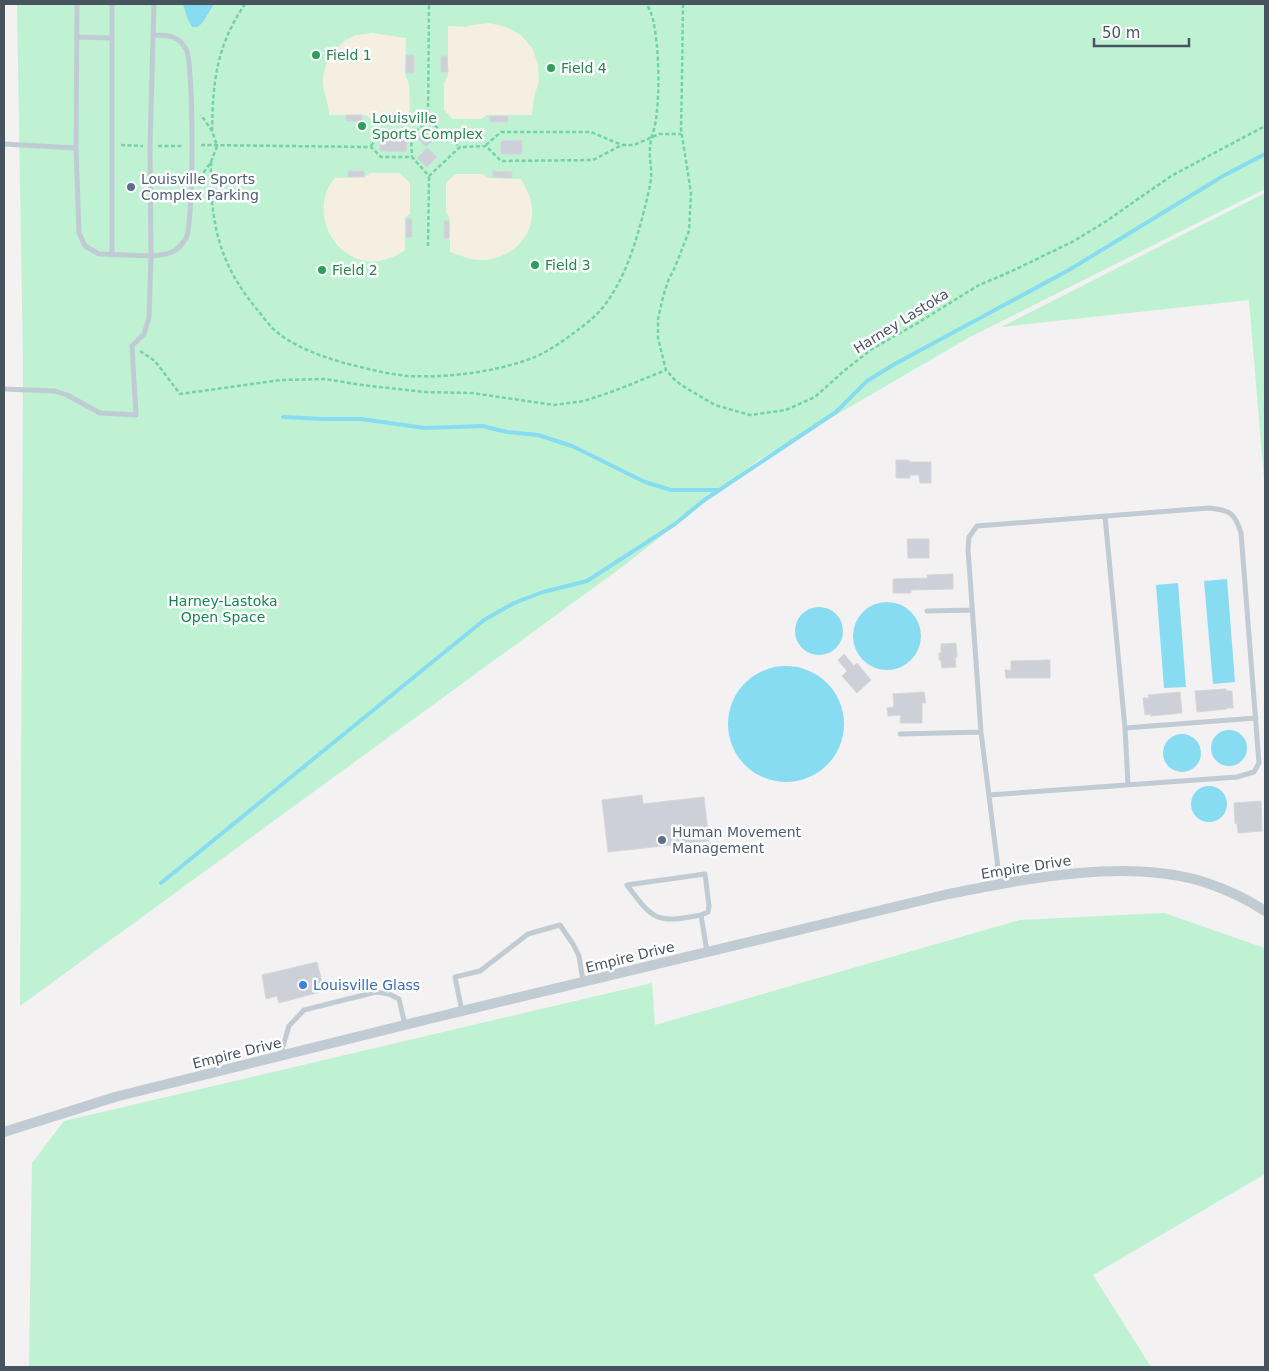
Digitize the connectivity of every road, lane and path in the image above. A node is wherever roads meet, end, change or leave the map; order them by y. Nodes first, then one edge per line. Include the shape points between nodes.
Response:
1 (77, 4) edge
2 (112, 4) edge
3 (154, 4) edge
4 (245, 4) edge
5 (429, 4) edge
6 (647, 4) edge
7 (683, 4) edge
8 (153, 35) junction
9 (77, 37) junction
10 (112, 38) junction
11 (191, 105) junction
12 (428, 120) junction
13 (1265, 126) edge
14 (212, 131) junction
15 (681, 134) junction
16 (411, 136) junction
17 (651, 138) junction
18 (4, 144) edge
19 (112, 145) junction
20 (192, 145) junction
21 (622, 145) junction
22 (150, 146) junction
23 (217, 146) junction
24 (486, 146) junction
25 (371, 147) junction
26 (460, 147) junction
27 (76, 148) junction
28 (412, 157) junction
29 (211, 162) junction
30 (429, 176) junction
31 (191, 192) junction
32 (428, 246) dead end
33 (112, 255) junction
34 (151, 256) junction
35 (132, 346) junction
36 (666, 370) junction
37 (4, 389) edge
38 (1105, 516) junction
39 (972, 610) junction
40 (927, 611) dead end
41 (1256, 718) junction
42 (1125, 728) junction
43 (981, 732) junction
44 (900, 734) dead end
45 (1128, 785) junction
46 (989, 795) junction
47 (1000, 885) junction
48 (1265, 910) edge
49 (700, 915) junction
50 (707, 952) junction
51 (583, 982) junction
52 (462, 1011) junction
53 (405, 1025) junction
54 (280, 1056) junction
55 (4, 1132) edge

1 - 9 lane
2 - 10 lane
3 - 8 lane
4 - 14 path via 225,40 217,66
5 - 12 path
6 - 17 path via 653,18 658,74 656,120
7 - 15 path
8 - 11 lane via 174,36 187,51
8 - 22 lane
9 - 10 lane
9 - 27 lane
10 - 19 lane
11 - 14 path
11 - 20 lane
12 - 16 path
12 - 26 path
13 - 36 path, Harney Lastoka via 1171,176 1074,241 979,285 872,349 816,396 786,410 750,415 715,405 681,385
14 - 23 path
15 - 17 path via 659,134
15 - 36 path via 691,193 689,231 668,281 658,319 658,338
16 - 25 path via 379,135
16 - 28 path
17 - 21 path via 634,145
17 - 29 path via 651,181 637,239 622,278 603,307 584,326 536,357 474,373 431,376 406,376 372,370 320,356 277,332 240,289 228,265 215,224
18 - 27 lane
19 - 22 path
19 - 33 lane
20 - 22 path
20 - 23 path
20 - 31 lane
21 - 24 path via 591,132 501,132
21 - 24 path via 593,160 501,160
22 - 34 lane
23 - 25 path
23 - 29 path
24 - 26 path
25 - 28 path via 381,157
26 - 30 path
27 - 33 lane via 79,232 85,246 98,254
28 - 30 path
29 - 31 path
30 - 32 path
31 - 34 lane via 188,236 180,247 167,254
33 - 34 lane
34 - 35 lane via 149,318 144,334
35 - 36 path via 155,361 180,394 281,380 325,378 362,385 472,393 554,405 614,392
35 - 37 lane via 136,415 100,414 55,391
38 - 39 lane via 977,526 968,543
38 - 41 lane via 1209,508 1224,509 1237,519 1241,533
38 - 42 lane
39 - 40 lane
39 - 43 lane
41 - 42 lane
41 - 45 lane via 1259,763 1254,772 1237,777
42 - 45 lane
43 - 44 lane
43 - 46 lane
45 - 46 lane
46 - 47 lane
47 - 48 street, Empire Drive via 1069,873 1126,871 1168,874 1206,882
47 - 50 street, Empire Drive via 944,895
49 - 49 lane via 708,912 709,906 705,874 627,885 648,913 662,919 680,920
49 - 50 lane
50 - 51 street, Empire Drive
51 - 52 street, Empire Drive
51 - 52 lane via 579,956 573,944 560,925 547,928 528,934 480,971 455,977
52 - 53 street, Empire Drive
53 - 54 street, Empire Drive
53 - 54 lane via 399,999 376,992 358,996 304,1010 289,1026
54 - 55 street, Empire Drive via 116,1097

